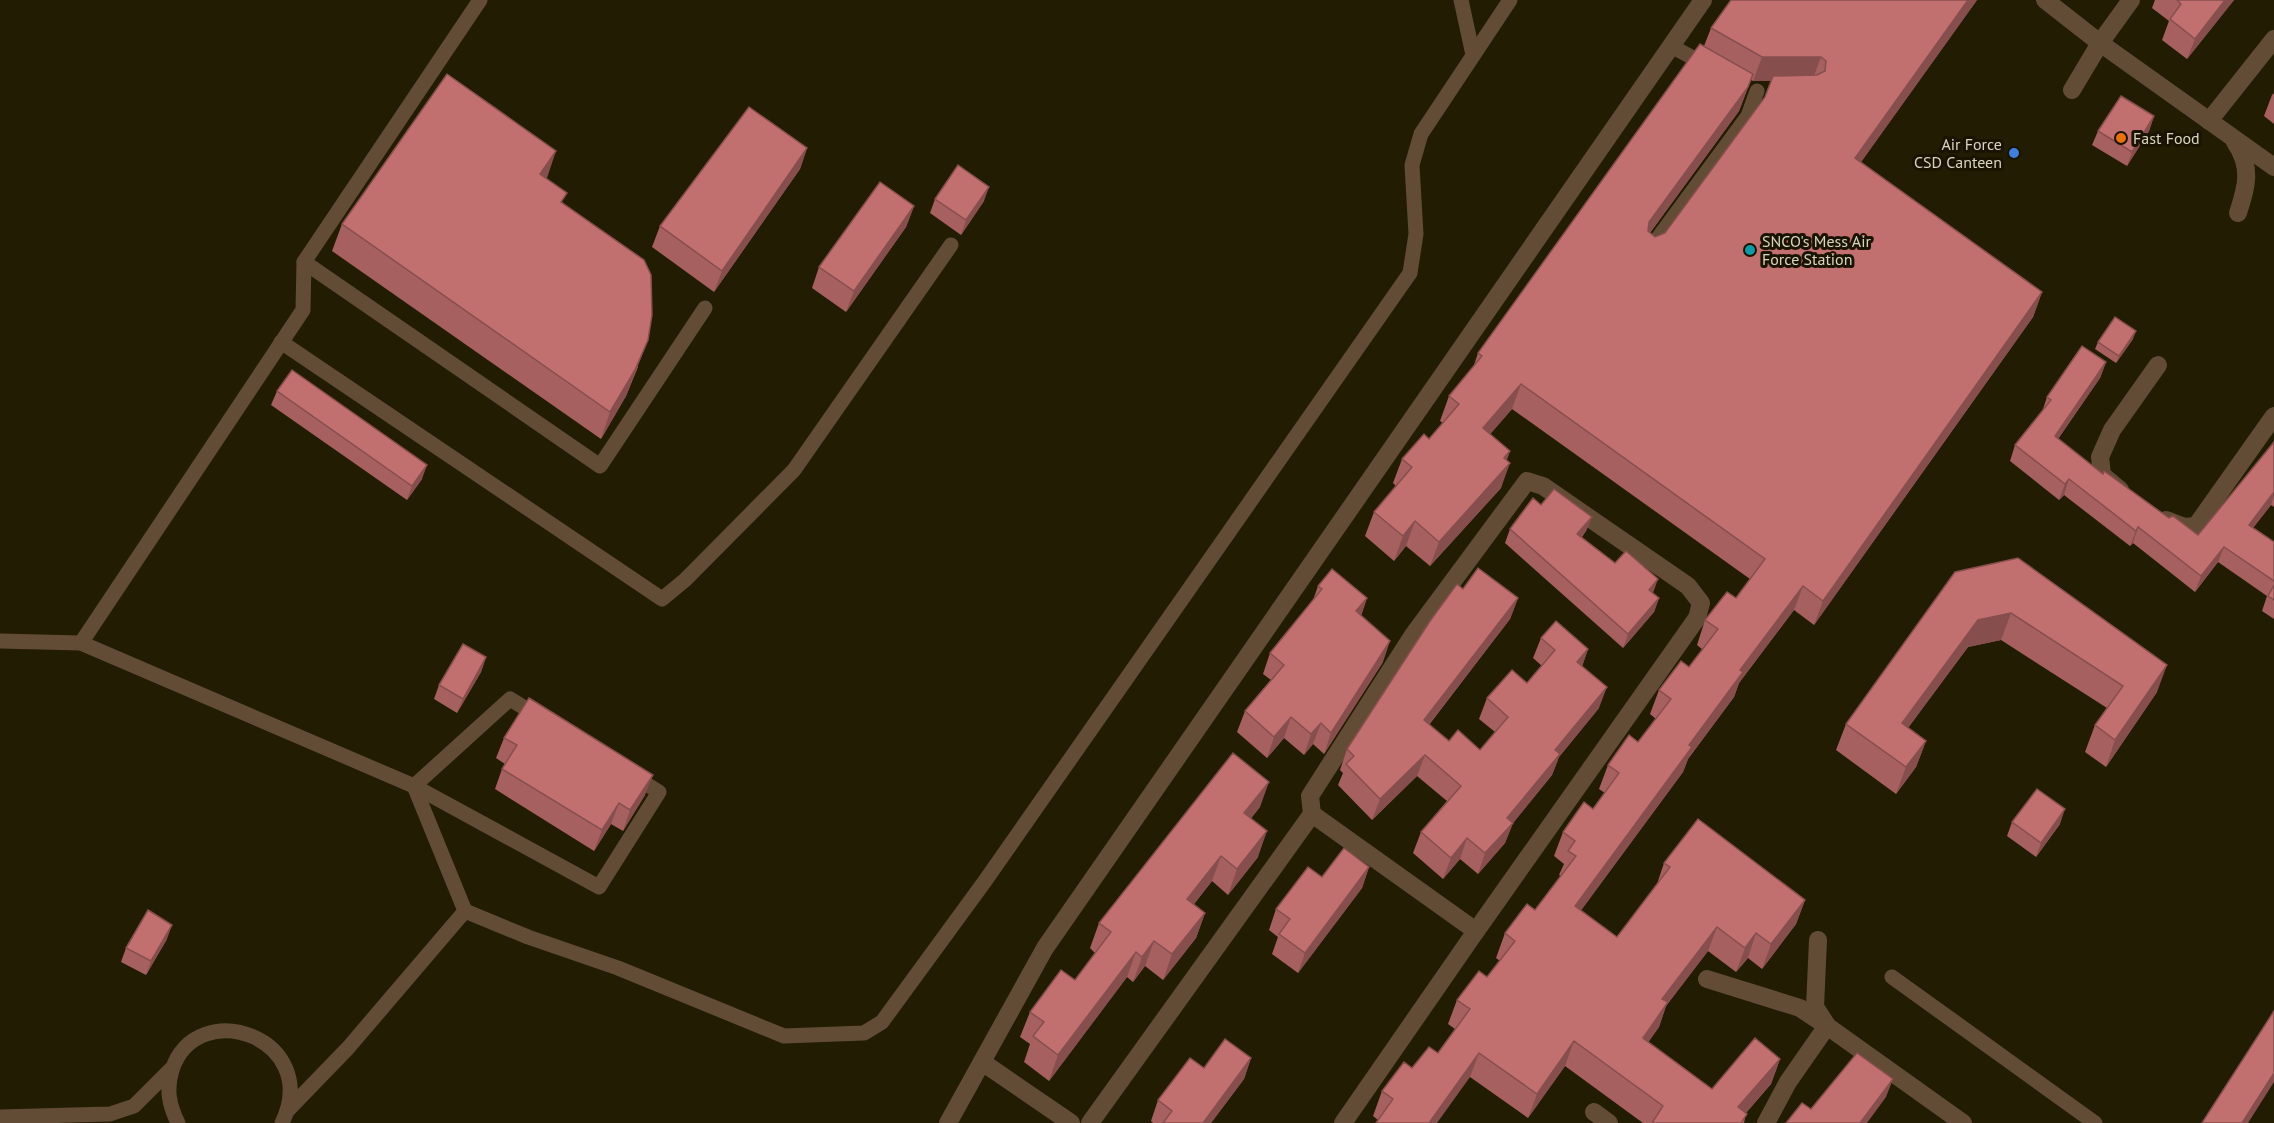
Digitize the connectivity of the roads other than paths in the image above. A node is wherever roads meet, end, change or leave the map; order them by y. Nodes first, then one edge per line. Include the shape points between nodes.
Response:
1 (480, 0) edge
2 (1461, 0) edge
3 (1510, 0) edge
4 (1703, 0) edge
5 (2045, 0) edge
6 (2131, 0) edge
7 (2274, 39) edge
8 (2100, 43) junction
9 (1671, 46) junction
10 (1473, 55) junction
11 (1721, 74) edge
12 (1741, 85) edge
13 (2072, 90) dead end
14 (2209, 121) junction
15 (2232, 138) junction
16 (2274, 167) edge
17 (2238, 213) dead end
18 (951, 244) dead end
19 (1648, 252) edge
20 (304, 262) junction
21 (705, 308) dead end
22 (281, 342) junction
23 (2158, 365) dead end
24 (2274, 416) edge
25 (0, 641) edge
26 (81, 643) junction
27 (549, 724) edge
28 (619, 767) edge
29 (414, 786) junction
30 (1312, 814) junction
31 (465, 911) junction
32 (1476, 931) junction
33 (1818, 940) dead end
34 (1892, 977) dead end
35 (1707, 979) dead end
36 (1827, 1026) junction
37 (982, 1062) junction
38 (174, 1065) junction
39 (1594, 1112) dead end
40 (0, 1117) edge
41 (285, 1117) edge
42 (178, 1123) edge
43 (948, 1123) edge
44 (1071, 1123) edge
45 (1090, 1123) edge
46 (1343, 1123) edge
47 (1609, 1123) edge
48 (1766, 1123) edge
49 (1963, 1123) edge
50 (2095, 1123) edge

1 - 20 lane
2 - 10 lane
3 - 10 lane
4 - 9 street
5 - 8 street
6 - 8 street
7 - 14 street
8 - 13 street
8 - 14 street
9 - 11 lane
9 - 37 street via 1045,948
10 - 31 lane via 1421,134 1412,165 1416,234 1410,273 882,1022 864,1033 784,1036
12 - 19 lane via 1751,91 1762,91 1748,116
14 - 15 street
15 - 16 street
15 - 17 street via 2247,165 2246,190
18 - 22 lane via 794,470 662,599
20 - 21 lane via 600,466
20 - 22 lane via 303,310
22 - 26 lane
23 - 24 street via 2112,430 2100,457 2102,475 2184,527 2196,526
25 - 26 lane
26 - 29 lane
27 - 29 lane via 510,699
28 - 29 lane via 659,792 599,887
29 - 31 lane
30 - 32 street
30 - 32 street via 1310,796 1407,645 1527,481 1544,486 1688,586 1701,603 1696,618
30 - 45 street
31 - 41 lane
32 - 46 street
33 - 36 street via 1815,1007
34 - 50 lane
35 - 36 street via 1800,1008
36 - 48 street via 1788,1082
36 - 49 street
37 - 43 street
37 - 44 street
38 - 40 lane via 134,1106 110,1114
38 - 41 lane via 183,1051 211,1033 227,1030 252,1035 273,1048 290,1077 291,1094
38 - 42 lane via 168,1097
39 - 47 street

